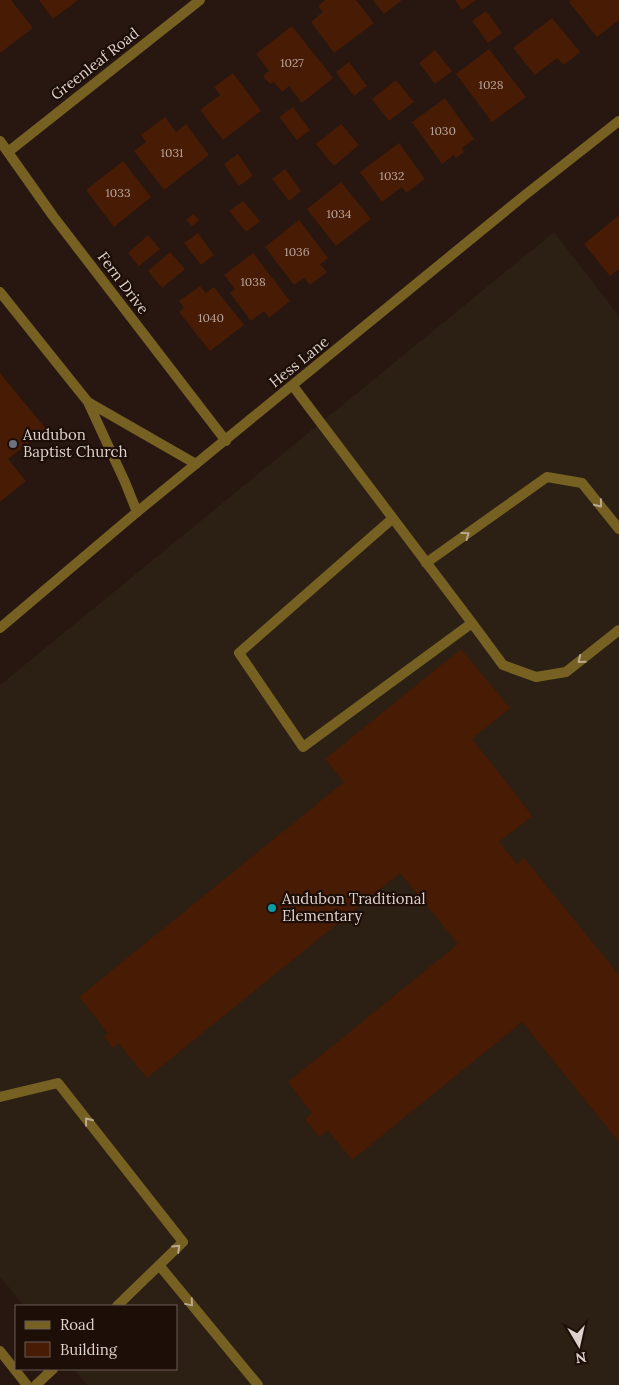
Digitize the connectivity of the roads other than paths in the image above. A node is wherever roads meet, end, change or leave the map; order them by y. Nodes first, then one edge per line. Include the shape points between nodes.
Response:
1 (200, 0) edge
2 (619, 121) edge
3 (0, 141) edge
4 (8, 152) junction
5 (0, 292) edge
6 (293, 386) junction
7 (88, 402) junction
8 (226, 441) junction
9 (196, 464) junction
10 (137, 512) junction
11 (392, 518) junction
12 (619, 529) edge
13 (426, 563) junction
14 (472, 622) junction
15 (0, 628) edge
16 (619, 630) edge
17 (0, 1097) edge
18 (158, 1265) junction
19 (118, 1305) edge
20 (0, 1351) edge
21 (15, 1370) edge
22 (15, 1370) edge
23 (52, 1370) edge
24 (27, 1385) edge
25 (36, 1385) edge
26 (258, 1385) edge

1 - 4 street, Greenleaf Road
2 - 6 street, Hess Lane
3 - 4 street, Fern Drive
4 - 8 street, Fern Drive
5 - 7 street
6 - 8 street, Hess Lane
6 - 11 street
7 - 9 street
7 - 10 street
8 - 9 street, Hess Lane
9 - 10 street, Hess Lane
10 - 15 street, Hess Lane
11 - 13 street
11 - 14 street via 239,653 303,747
13 -> 12 street via 547,477 582,483
13 - 14 street
16 -> 14 street via 566,672 536,677 503,665
18 -> 17 street via 183,1242 58,1083
18 - 19 street
18 -> 26 street
20 - 22 street
21 - 24 street
23 - 25 street

